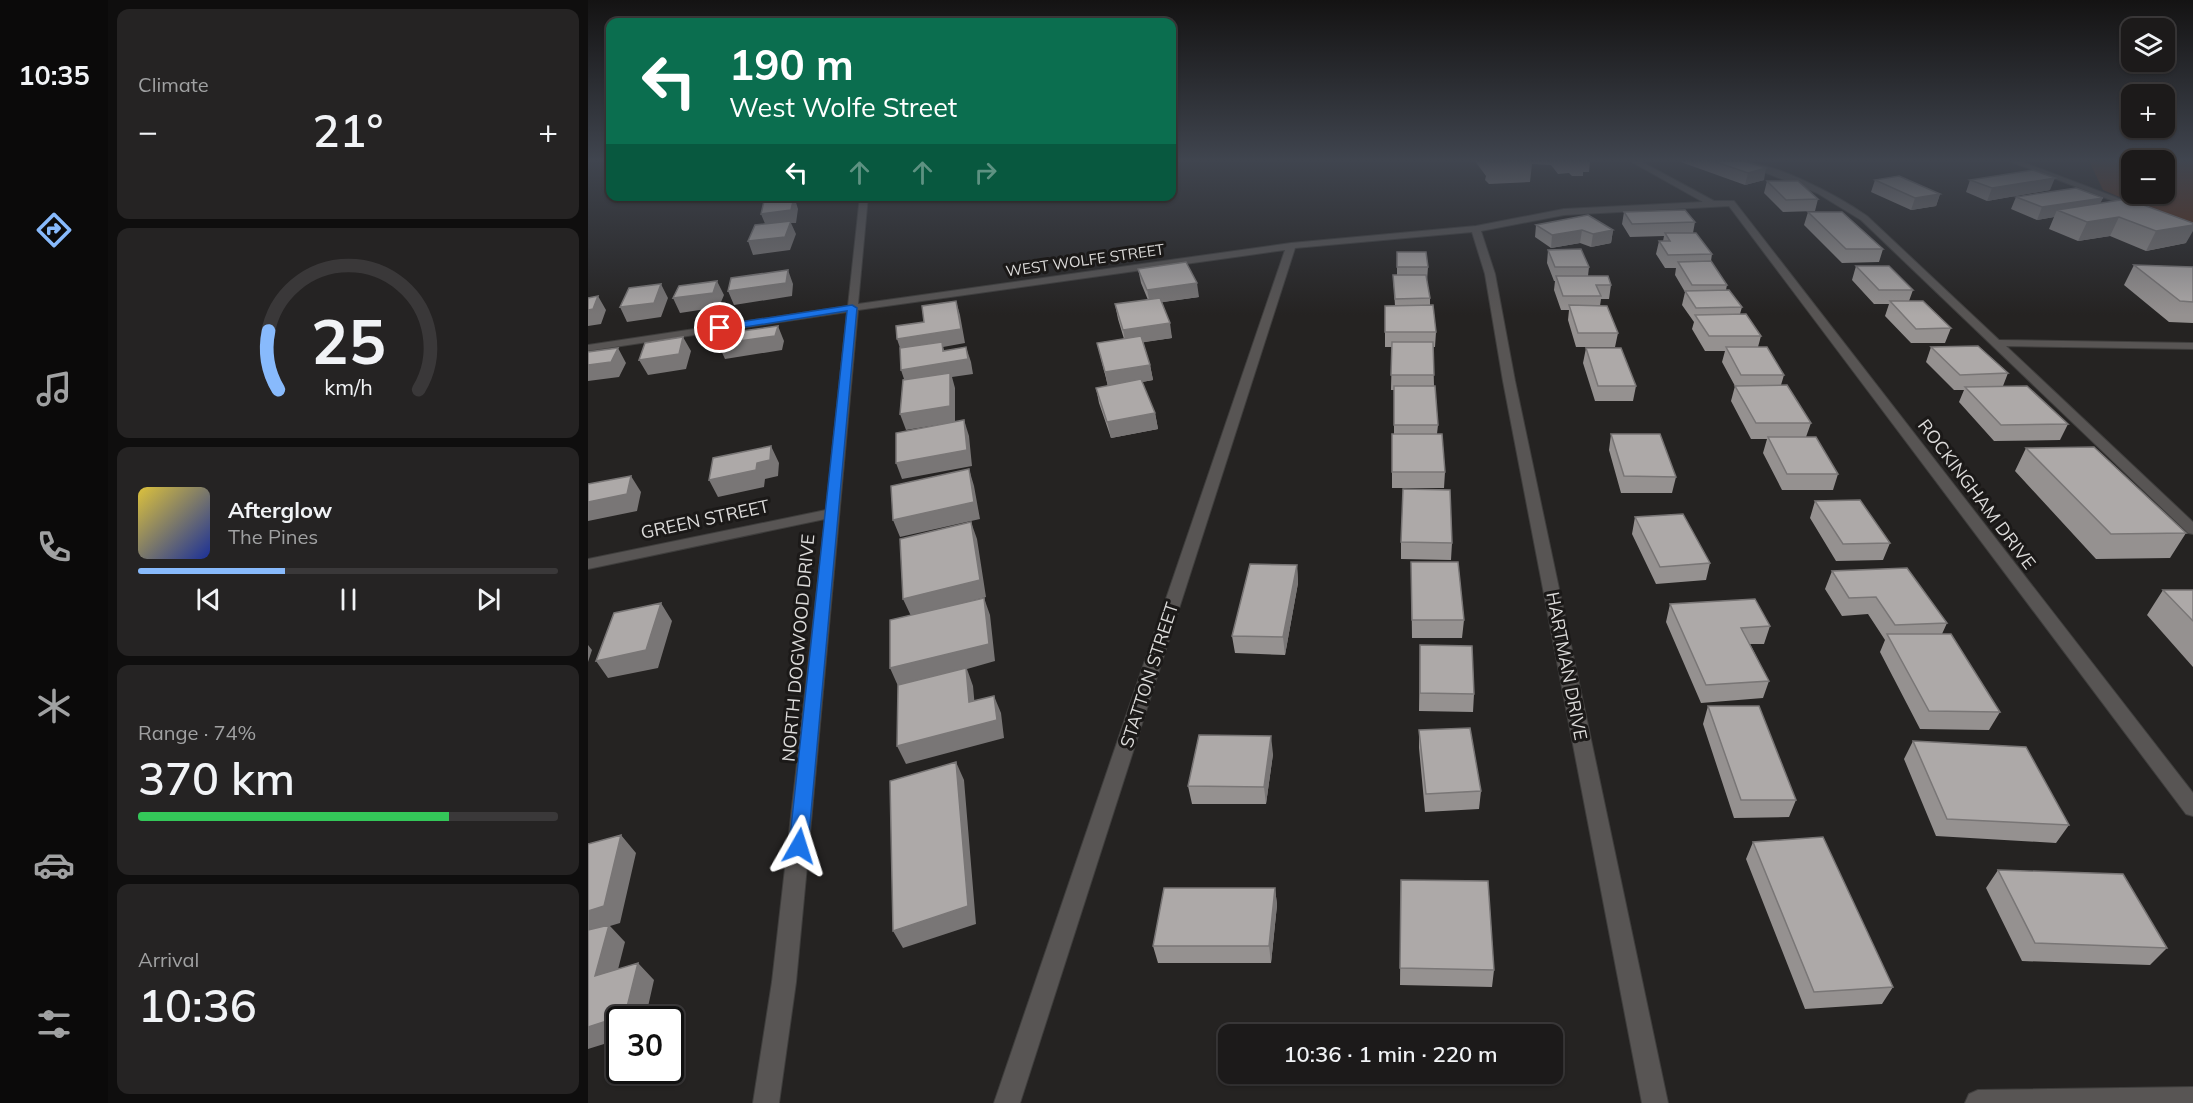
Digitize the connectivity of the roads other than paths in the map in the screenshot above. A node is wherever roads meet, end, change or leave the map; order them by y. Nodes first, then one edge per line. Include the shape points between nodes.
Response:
1 (862, 212) edge
2 (1562, 212) edge
3 (1738, 212) edge
4 (1857, 212) edge
5 (1476, 229) junction
6 (1291, 246) junction
7 (852, 308) junction
8 (1996, 343) junction
9 (2193, 346) edge
10 (588, 348) edge
11 (831, 513) junction
12 (2193, 530) edge
13 (588, 564) edge
14 (2193, 808) edge
15 (2193, 1100) edge
16 (766, 1103) edge
17 (1007, 1103) edge
18 (1655, 1103) edge
19 (1978, 1103) edge

1 - 7 street, NORTH DOGWOOD DRIVE
2 - 5 street, WEST WOLFE STREET
3 - 14 street, ROCKINGHAM DRIVE
4 - 8 street
5 - 6 street, WEST WOLFE STREET
5 - 18 street, HARTMAN DRIVE via 1490,274
6 - 7 street, WEST WOLFE STREET
6 - 17 street, STATTON STREET
7 - 10 street, WEST WOLFE STREET
7 - 11 street, NORTH DOGWOOD DRIVE
8 - 9 street
8 - 12 street
11 - 13 street, GREEN STREET
11 - 16 street, NORTH DOGWOOD DRIVE via 783,993
15 - 19 street

